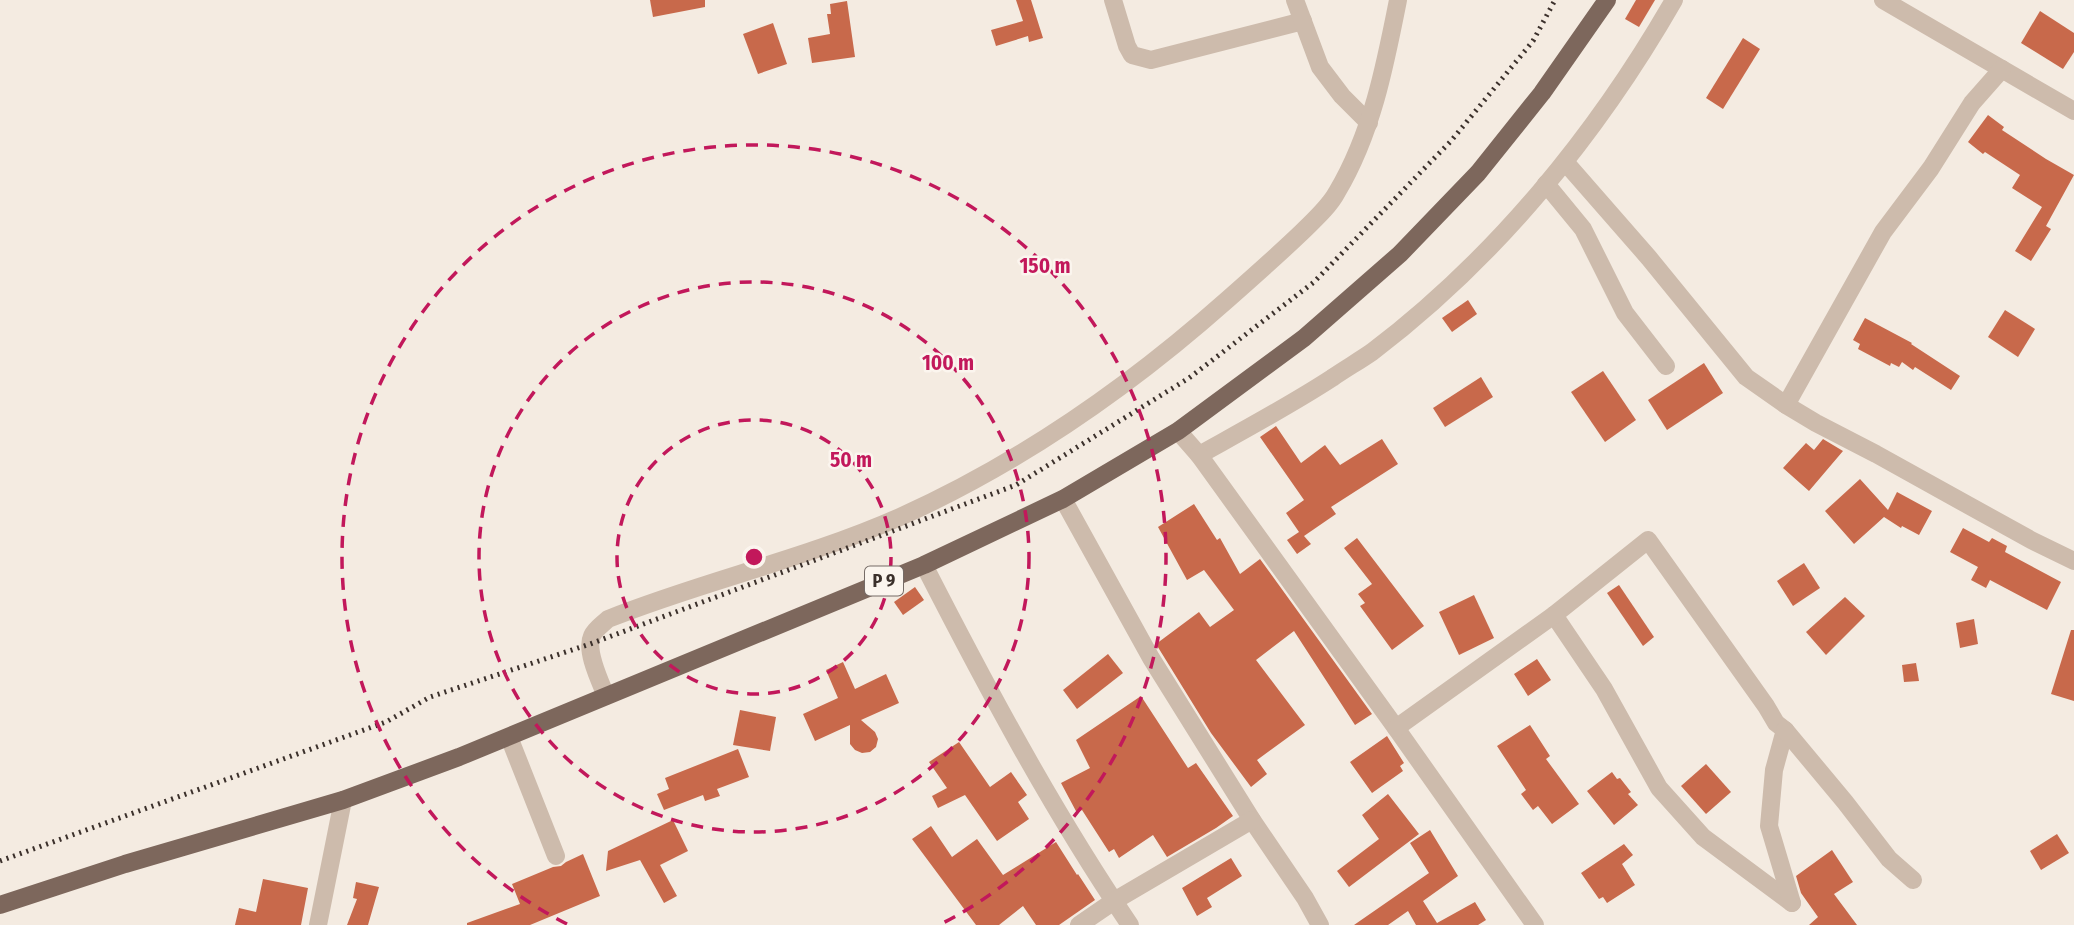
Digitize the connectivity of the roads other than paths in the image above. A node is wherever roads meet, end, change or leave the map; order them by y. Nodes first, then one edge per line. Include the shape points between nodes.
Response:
1 (1113, 0) edge
2 (1295, 0) edge
3 (1398, 0) edge
4 (1606, 0) edge
5 (1674, 0) edge
6 (1883, 0) edge
7 (1303, 21) junction
8 (2002, 69) junction
9 (2074, 111) edge
10 (1369, 123) junction
11 (1566, 163) junction
12 (1546, 184) junction
13 (1666, 366) dead end
14 (1786, 405) junction
15 (1178, 431) junction
16 (1199, 455) junction
17 (1063, 499) junction
18 (2074, 561) edge
19 (923, 565) junction
20 (1554, 615) junction
21 (606, 696) junction
22 (1396, 728) junction
23 (1785, 730) junction
24 (509, 737) junction
25 (343, 800) junction
26 (1252, 820) junction
27 (556, 856) dead end
28 (1913, 880) dead end
29 (1114, 901) junction
30 (0, 905) edge
31 (318, 925) edge
32 (1079, 925) edge
33 (1130, 925) edge
34 (1320, 925) edge
35 (1535, 925) edge

1 - 7 street via 1126,46 1132,55 1151,60
2 - 7 street
3 - 10 street
4 - 15 main road, P 9 via 1542,93 1478,173 1400,254 1304,338
5 - 11 street
6 - 8 street
7 - 10 street via 1320,67
8 - 9 street
8 - 14 street via 1972,103 1883,232
10 - 21 street via 1336,195 1315,219 1211,315 1103,401 969,483 899,517 608,620 592,634 590,645
11 - 12 street
11 - 14 street via 1746,377
12 - 13 street via 1583,229 1625,313
12 - 16 street via 1476,260 1370,353
14 - 18 street
15 - 16 street
15 - 17 main road, P 9
16 - 22 street
17 - 19 main road, P 9
17 - 26 street via 1151,658
19 - 21 main road, P 9
19 - 29 street via 1034,772
20 - 22 street
20 - 23 street via 1648,540
20 - 23 street via 1604,689 1659,788 1703,837 1792,903 1769,825 1774,770
21 - 24 main road, P 9
22 - 35 street
23 - 28 street via 1889,859
24 - 25 main road, P 9
24 - 27 street
25 - 30 main road, P 9
25 - 31 street
26 - 29 street
26 - 34 street
29 - 32 street
29 - 33 street

